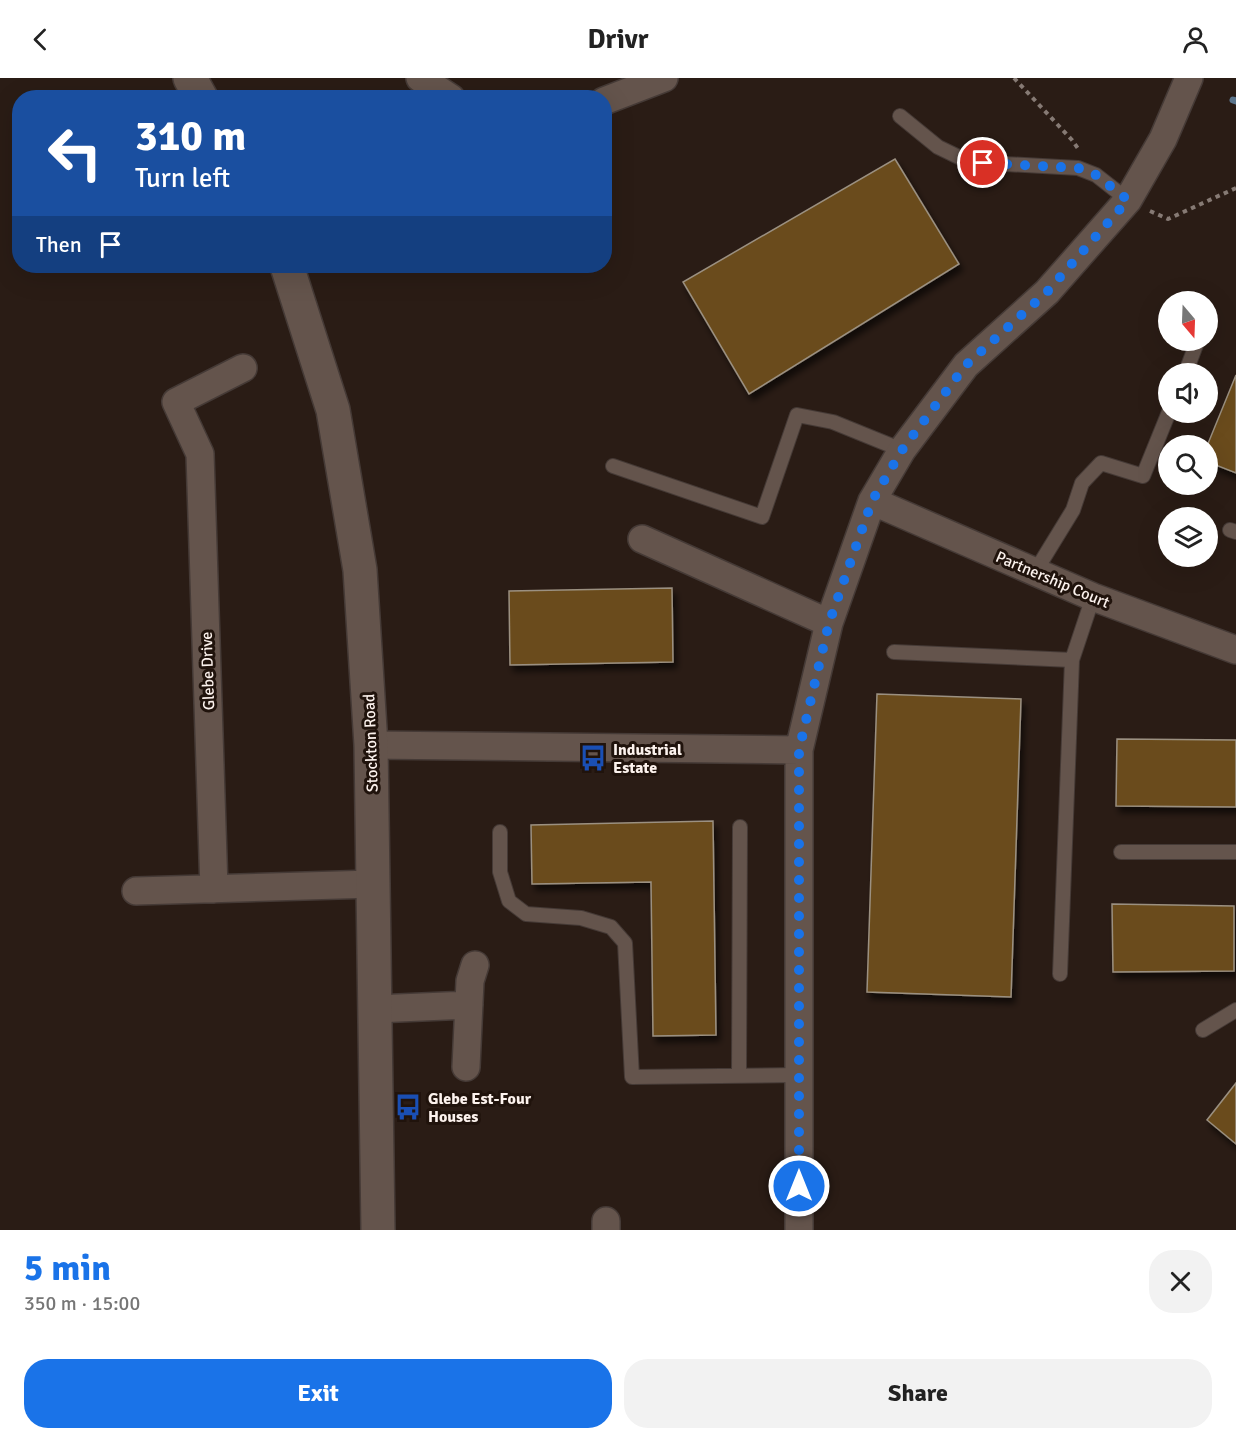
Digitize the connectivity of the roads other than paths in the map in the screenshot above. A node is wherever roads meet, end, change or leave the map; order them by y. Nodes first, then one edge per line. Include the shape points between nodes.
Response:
1 (420, 78) edge
2 (664, 78) edge
3 (1189, 78) edge
4 (439, 90) edge
5 (612, 98) edge
6 (900, 116) dead end
7 (1128, 200) junction
8 (289, 273) edge
9 (243, 368) dead end
10 (1165, 423) edge
11 (902, 450) junction
12 (613, 466) dead end
13 (872, 501) junction
14 (642, 539) dead end
15 (1035, 572) junction
16 (1093, 597) junction
17 (829, 623) junction
18 (1236, 650) edge
19 (894, 652) dead end
20 (1072, 660) junction
21 (371, 745) junction
22 (799, 750) junction
23 (740, 826) dead end
24 (500, 832) dead end
25 (1121, 852) dead end
26 (1236, 852) edge
27 (373, 884) junction
28 (214, 889) junction
29 (136, 891) dead end
30 (475, 965) dead end
31 (1060, 974) dead end
32 (469, 1005) junction
33 (375, 1010) junction
34 (1236, 1010) edge
35 (1203, 1030) dead end
36 (466, 1066) dead end
37 (799, 1075) junction
38 (739, 1076) junction
39 (378, 1230) edge
40 (799, 1230) edge

1 - 4 street
2 - 5 street
3 - 7 street via 1162,139
6 - 7 lane via 938,147 969,162 1078,168 1096,175
7 - 11 street via 1047,292 966,365
8 - 21 main road, Stockton Road via 333,410 360,570
9 - 28 street, Glebe Drive via 176,402 200,454
10 - 15 lane via 1143,476 1101,464 1082,483 1073,510
11 - 12 lane via 834,422 797,415 762,517
11 - 13 street
13 - 15 street, Partnership Court
13 - 17 street
14 - 17 street
15 - 16 street, Partnership Court
16 - 18 street, Partnership Court
16 - 20 lane
17 - 22 street
19 - 20 lane
20 - 31 lane
21 - 22 street
21 - 27 main road, Stockton Road
22 - 37 street
23 - 38 lane
24 - 38 lane via 500,872 509,901 526,915 581,918 611,927 624,943 633,1077
25 - 26 lane
27 - 28 street
27 - 33 main road, Stockton Road
28 - 29 street
30 - 32 street
32 - 33 street
32 - 36 street
33 - 39 main road, Stockton Road
34 - 35 lane
37 - 38 lane
37 - 40 street

